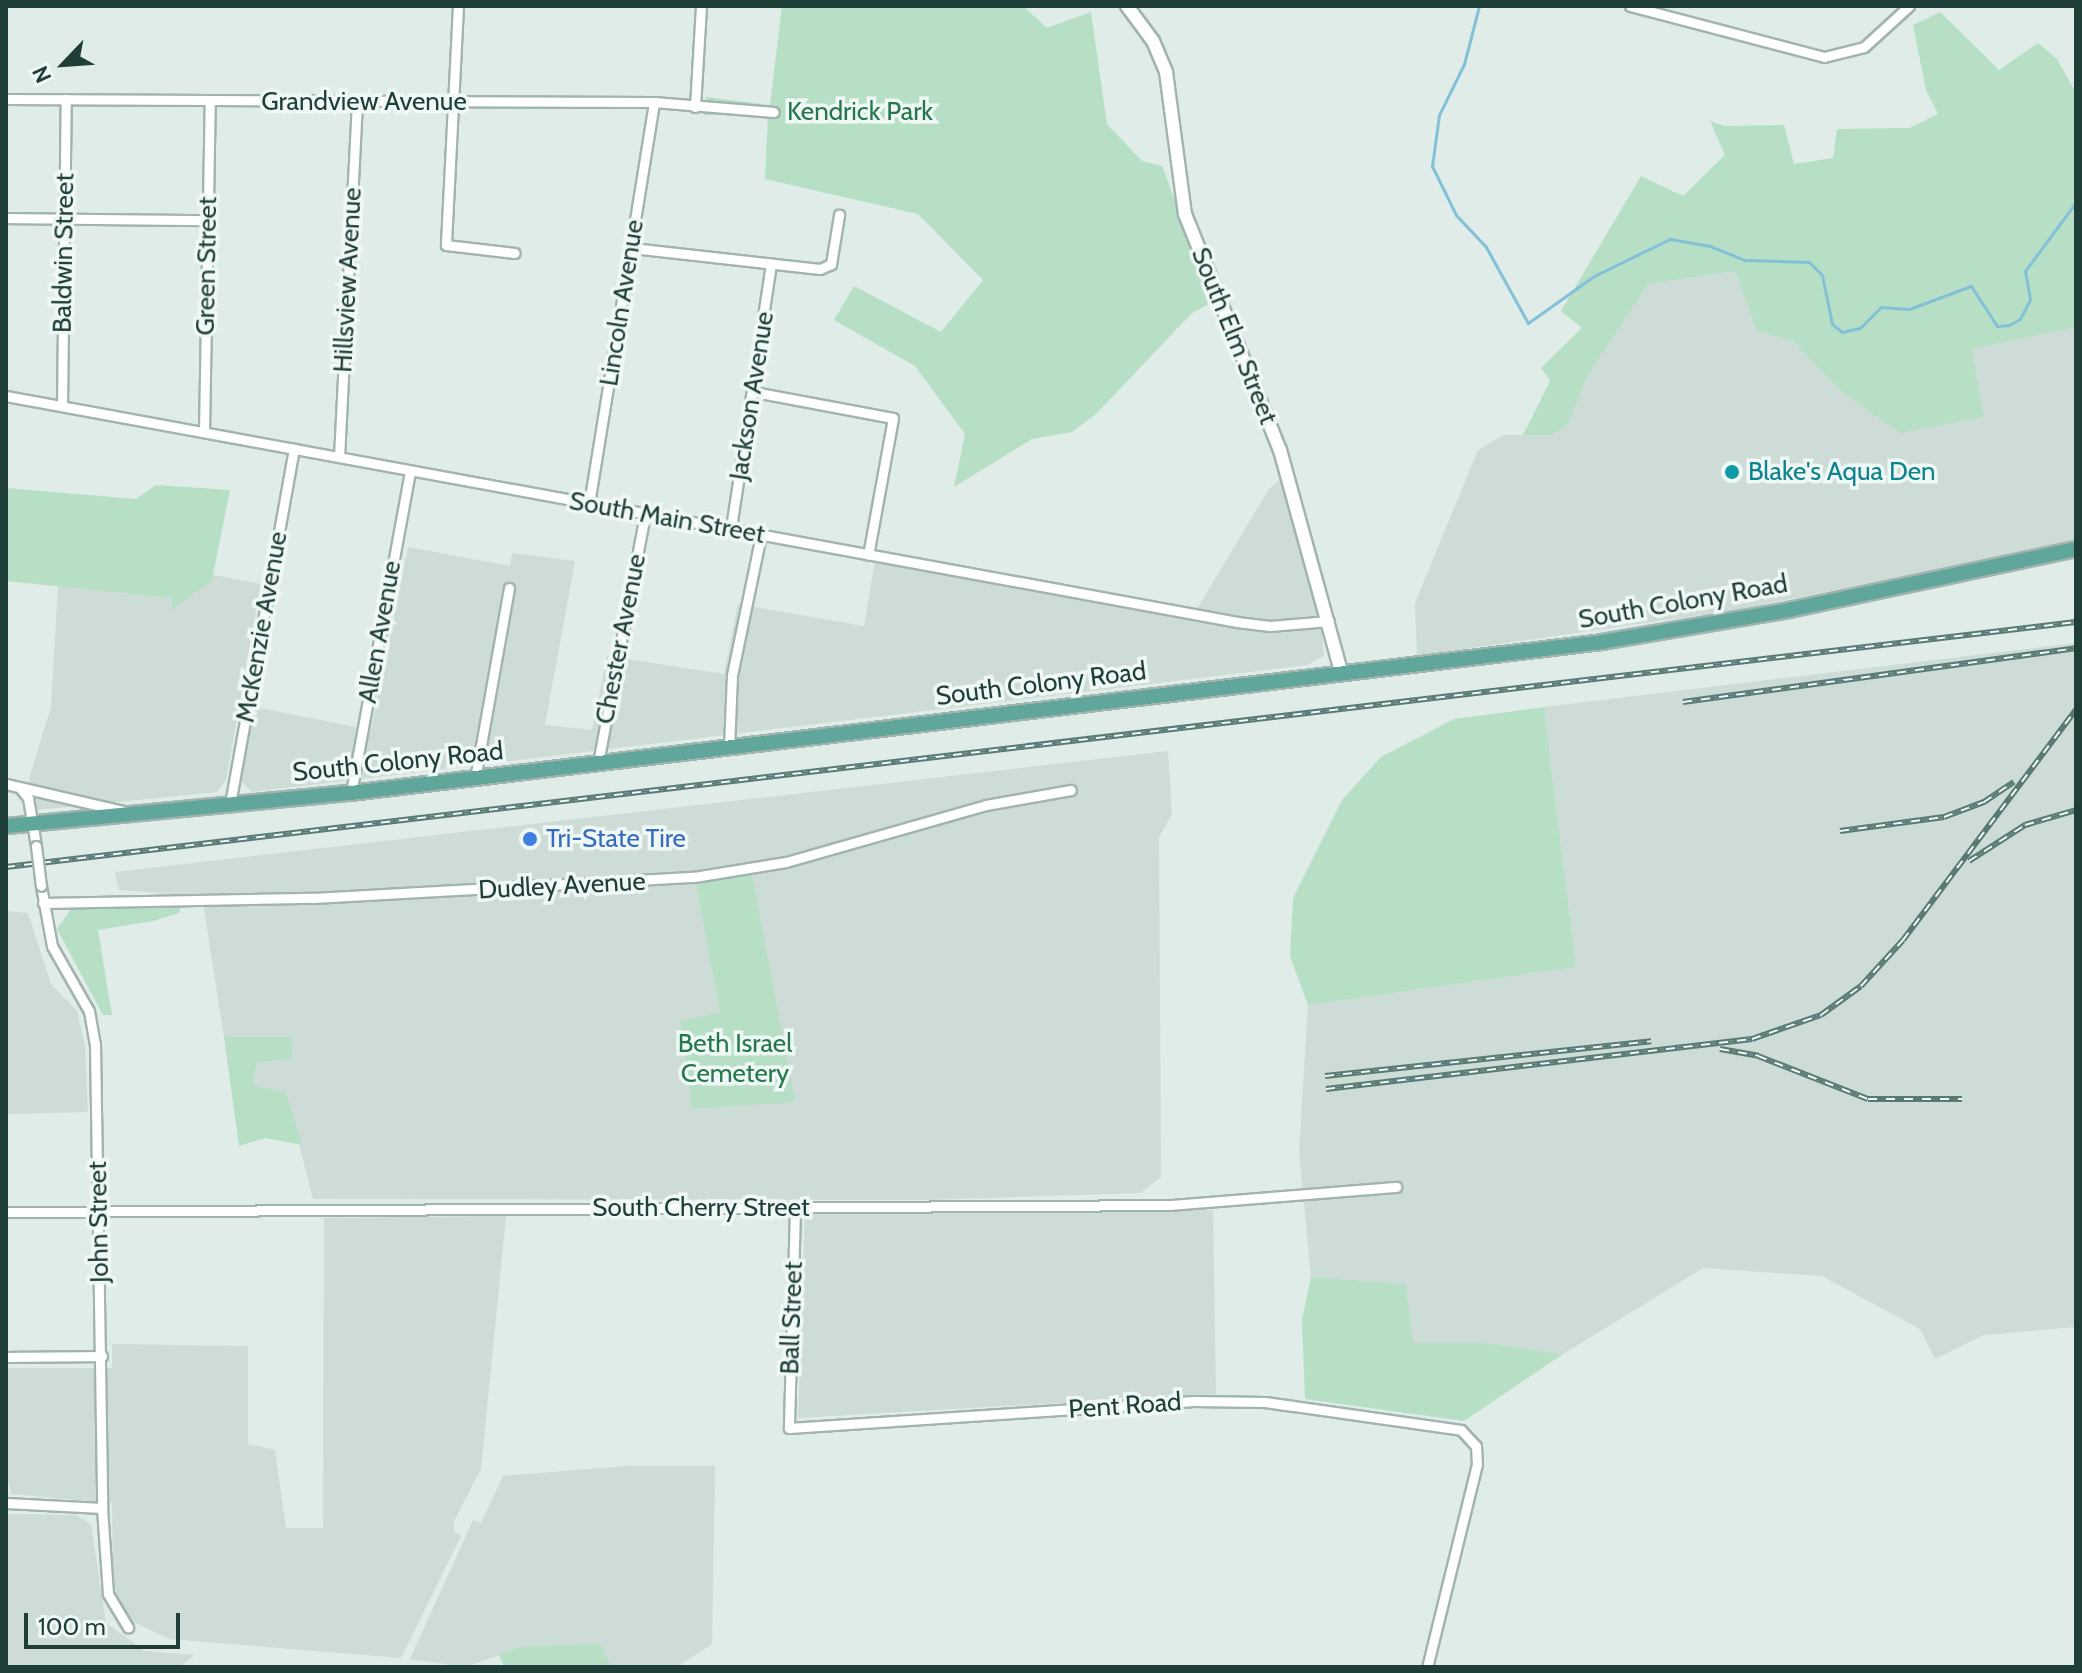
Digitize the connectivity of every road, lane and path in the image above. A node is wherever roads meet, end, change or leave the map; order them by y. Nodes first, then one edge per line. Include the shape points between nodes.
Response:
1 (458, 6) edge
2 (701, 6) edge
3 (1127, 6) edge
4 (1630, 6) edge
5 (1909, 6) edge
6 (6, 99) edge
7 (66, 99) junction
8 (210, 101) junction
9 (454, 102) junction
10 (654, 102) junction
11 (357, 103) junction
12 (695, 107) junction
13 (774, 112) dead end
14 (839, 215) dead end
15 (6, 218) edge
16 (64, 218) junction
17 (207, 220) junction
18 (632, 248) junction
19 (515, 253) dead end
20 (771, 264) junction
21 (754, 392) junction
22 (6, 396) edge
23 (62, 406) junction
24 (204, 432) junction
25 (294, 449) junction
26 (339, 457) junction
27 (410, 472) junction
28 (589, 504) junction
29 (645, 514) junction
30 (731, 528) junction
31 (761, 535) junction
32 (2076, 549) edge
33 (868, 555) junction
34 (509, 588) dead end
35 (1329, 621) junction
36 (1341, 672) junction
37 (729, 747) junction
38 (598, 763) junction
39 (475, 779) junction
40 (6, 784) edge
41 (20, 788) junction
42 (1071, 790) dead end
43 (351, 793) junction
44 (230, 804) junction
45 (130, 813) junction
46 (33, 823) junction
47 (6, 826) edge
48 (43, 903) junction
49 (1396, 1187) dead end
50 (98, 1209) junction
51 (795, 1209) junction
52 (6, 1212) edge
53 (102, 1356) junction
54 (6, 1357) edge
55 (789, 1428) joint
56 (6, 1503) edge
57 (102, 1508) junction
58 (128, 1627) dead end
59 (1427, 1667) edge

1 - 9 street
2 - 12 street
3 - 35 main road, South Elm Street via 1153,41 1166,72 1185,214 1270,420
4 - 5 street via 1824,57 1864,47
6 - 7 street, Grandview Avenue
7 - 8 street, Grandview Avenue
7 - 16 street, Baldwin Street
8 - 11 street, Grandview Avenue
8 - 17 street, Green Street
9 - 10 street, Grandview Avenue
9 - 11 street, Grandview Avenue
9 - 19 street via 446,245
10 - 12 street, Grandview Avenue
10 - 18 street, Lincoln Avenue
11 - 26 street, Hillsview Avenue
12 - 13 street, Grandview Avenue
14 - 20 street via 831,264 820,269
15 - 16 street
16 - 17 street
16 - 23 street, Baldwin Street
17 - 24 street, Green Street
18 - 20 street
18 - 28 street, Lincoln Avenue
20 - 21 street, Jackson Avenue
21 - 30 street, Jackson Avenue
21 - 33 street via 893,418
22 - 23 street, South Main Street
23 - 24 street, South Main Street
24 - 25 street, South Main Street
25 - 26 street, South Main Street
25 - 44 street, McKenzie Avenue
26 - 27 street, South Main Street
27 - 28 street, South Main Street
27 - 43 street, Allen Avenue
28 - 29 street, South Main Street
29 - 30 street, South Main Street
29 - 38 street, Chester Avenue
30 - 31 street, South Main Street
31 - 33 street, South Main Street
31 - 37 street via 732,675
32 - 36 main road, South Colony Road via 1696,627
33 - 35 street, South Main Street via 1237,622 1273,626
34 - 39 street
35 - 36 main road, South Elm Street
36 - 37 main road, South Colony Road
37 - 38 main road, South Colony Road
38 - 39 main road, South Colony Road
39 - 43 main road, South Colony Road
40 - 41 street
41 - 45 street
41 - 46 street, John Street via 28,798
42 - 48 street, Dudley Avenue via 986,805 786,862 694,877 313,898
43 - 44 main road, South Colony Road
44 - 45 main road, South Colony Road
45 - 46 main road, South Colony Road
46 - 47 main road, South Colony Road
46 - 48 street, John Street, bridge
48 - 50 street, John Street via 52,946 93,1028
49 - 51 street, South Cherry Street via 1177,1205
50 - 51 street, South Cherry Street
50 - 52 street, South Cherry Street
50 - 53 street, John Street
51 - 55 street, Ball Street
53 - 54 street
53 - 57 street, John Street
55 - 59 street, Pent Road via 1194,1401 1278,1404 1461,1430 1476,1446 1477,1464
56 - 57 street
57 - 58 street, John Street via 108,1594

